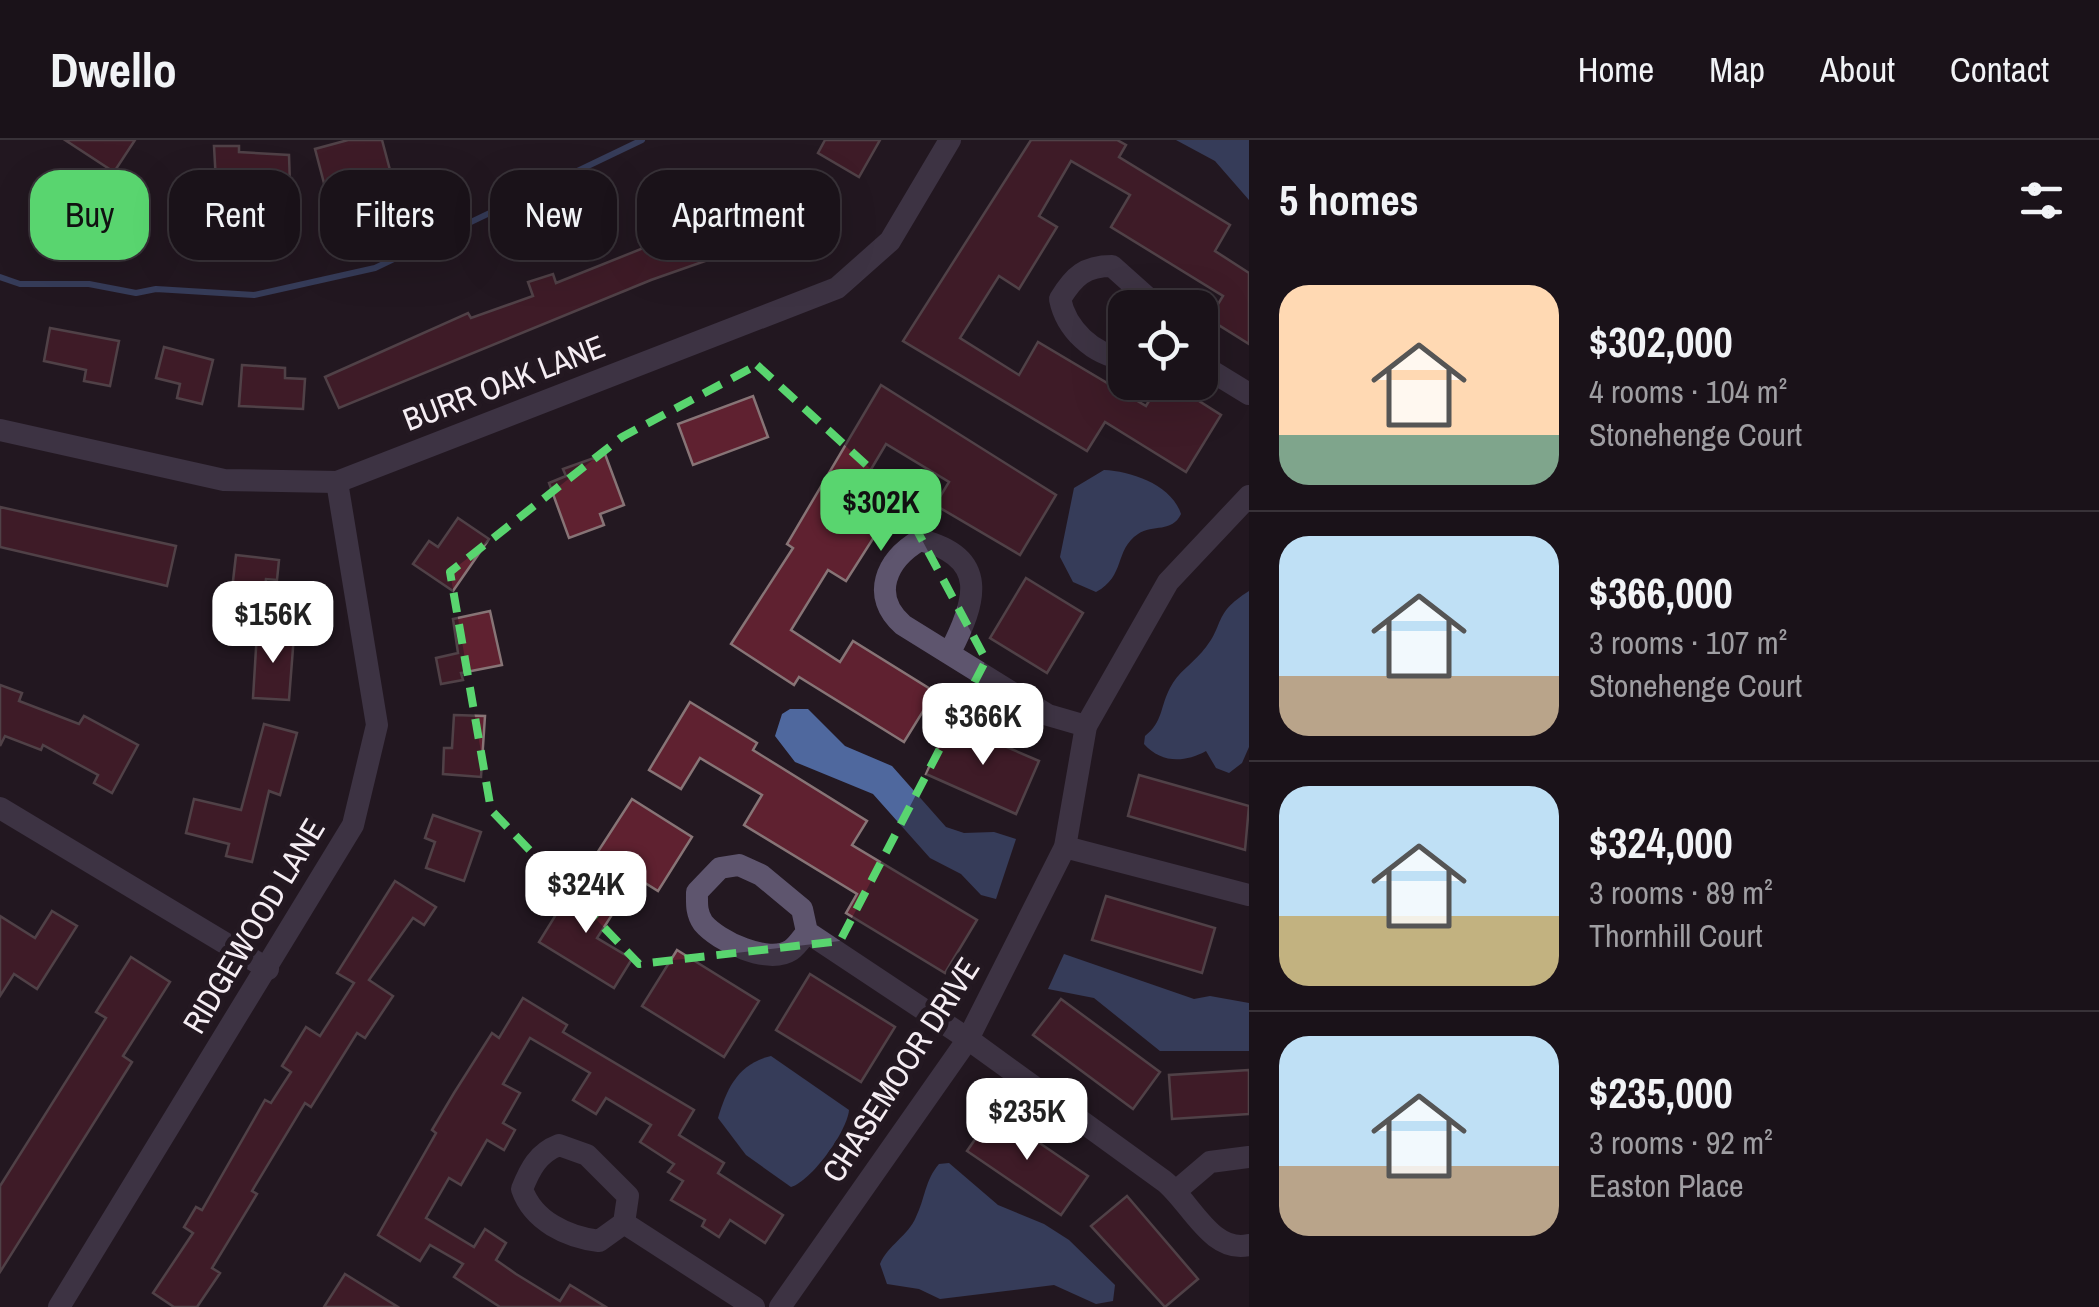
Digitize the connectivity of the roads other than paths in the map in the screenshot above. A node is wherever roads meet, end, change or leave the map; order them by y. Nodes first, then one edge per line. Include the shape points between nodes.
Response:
1 (950, 140) edge
2 (1139, 290) edge
3 (1108, 352) edge
4 (1218, 375) edge
5 (1249, 394) edge
6 (0, 430) edge
7 (338, 482) junction
8 (1249, 496) edge
9 (950, 652) junction
10 (1086, 726) junction
11 (0, 808) edge
12 (1065, 847) junction
13 (1249, 895) edge
14 (807, 932) junction
15 (268, 969) junction
16 (968, 1039) junction
17 (1249, 1157) edge
18 (1176, 1191) junction
19 (624, 1223) junction
20 (1249, 1245) edge
21 (59, 1307) edge
22 (754, 1307) edge
23 (780, 1307) edge

1 - 7 street, BURR OAK LANE via 890,241 837,288
2 - 3 street via 1112,266 1091,266 1060,299 1064,320
4 - 5 street
6 - 7 street, BURR OAK LANE via 224,480
7 - 15 street, RIDGEWOOD LANE via 377,724 352,825
8 - 10 street, CHASEMOOR DRIVE via 1168,582
9 - 9 street via 886,610 882,596 905,548 920,540 962,560 974,586 970,614
9 - 10 street via 1048,716
10 - 12 street, CHASEMOOR DRIVE
11 - 15 street
12 - 13 street
12 - 16 street, CHASEMOOR DRIVE
14 - 14 street via 802,909 739,865 720,868 697,892 704,924 730,942 780,954
14 - 16 street
15 - 21 street, RIDGEWOOD LANE
16 - 18 street
16 - 23 street, CHASEMOOR DRIVE
17 - 18 street via 1210,1162
18 - 20 street via 1222,1242
19 - 19 street via 599,1242 575,1238 528,1209 522,1189 544,1150 558,1145 587,1155 628,1196
19 - 22 street

